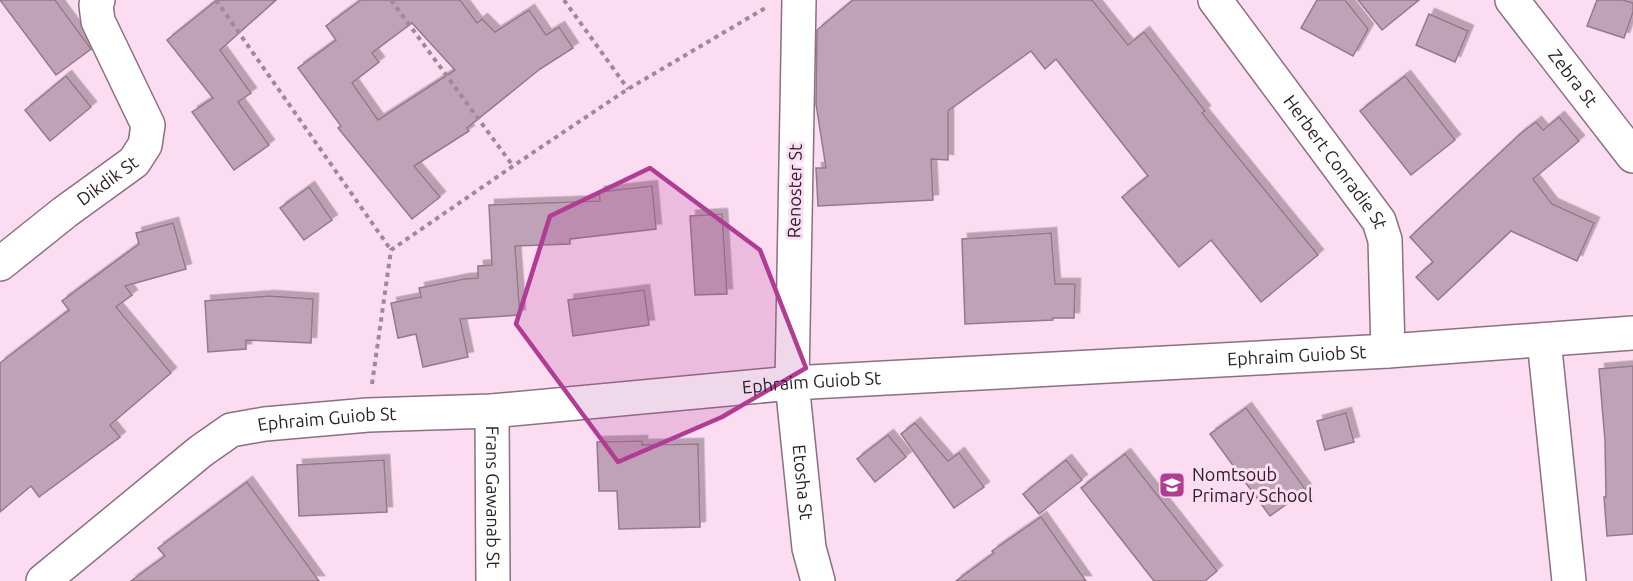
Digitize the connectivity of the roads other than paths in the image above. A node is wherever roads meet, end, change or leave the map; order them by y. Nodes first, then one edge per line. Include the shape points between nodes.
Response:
1 (98, 0) edge
2 (1215, 0) edge
3 (1512, 0) edge
4 (784, 3) edge
5 (1633, 156) edge
6 (0, 264) edge
7 (1633, 333) edge
8 (1544, 340) junction
9 (1388, 351) junction
10 (792, 383) junction
11 (492, 411) junction
12 (43, 581) edge
13 (493, 581) edge
14 (818, 581) edge
15 (1569, 581) edge

1 - 6 street, Dikdik St via 98,21 148,125 145,145 134,162
2 - 9 street, Herbert Conradie St via 1379,221 1385,240
3 - 5 street, Zebra St
4 - 10 street, Renoster St
7 - 8 street, Ephraim Guiob St
8 - 9 street, Ephraim Guiob St
8 - 15 street
9 - 10 street, Ephraim Guiob St
10 - 11 street, Ephraim Guiob St
10 - 14 street, Etosha St via 809,548
11 - 12 street, Ephraim Guiob St via 368,415 231,430
11 - 13 street, Frans Gawanab St

